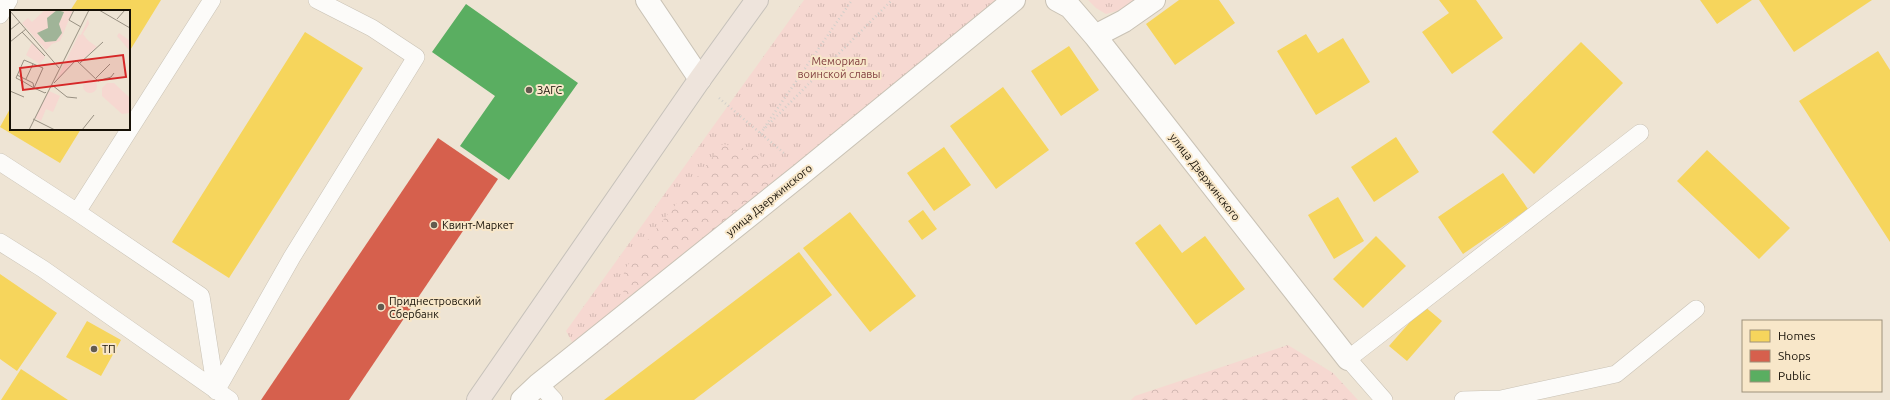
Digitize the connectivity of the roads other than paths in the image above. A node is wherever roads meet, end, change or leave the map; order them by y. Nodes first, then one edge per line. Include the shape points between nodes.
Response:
1 (9, 0) edge
2 (212, 0) edge
3 (318, 0) edge
4 (647, 0) edge
5 (757, 0) edge
6 (1014, 0) edge
7 (1057, 0) edge
8 (1154, 0) edge
9 (0, 15) edge
10 (1095, 36) junction
11 (700, 79) junction
12 (130, 129) edge
13 (129, 130) edge
14 (1640, 133) dead end
15 (0, 162) edge
16 (77, 212) junction
17 (0, 242) edge
18 (1696, 309) dead end
19 (1348, 359) junction
20 (546, 392) edge
21 (223, 395) edge
22 (478, 400) edge
23 (522, 400) edge
24 (1384, 400) edge
25 (1463, 400) edge

1 - 9 lane
2 - 12 lane
3 - 21 lane via 372,28 416,57 292,257
4 - 11 street
5 - 11 highway
6 - 20 street, улица Дзержинского via 800,175
7 - 10 street, улица Дзержинского via 1070,7
8 - 10 street via 1124,21
10 - 19 street, улица Дзержинского
11 - 22 highway
13 - 16 lane
14 - 19 lane
15 - 16 lane
16 - 21 lane via 201,296
17 - 21 lane via 43,269
18 - 25 lane via 1616,374 1501,399
19 - 24 lane
20 - 23 street, улица Дзержинского

